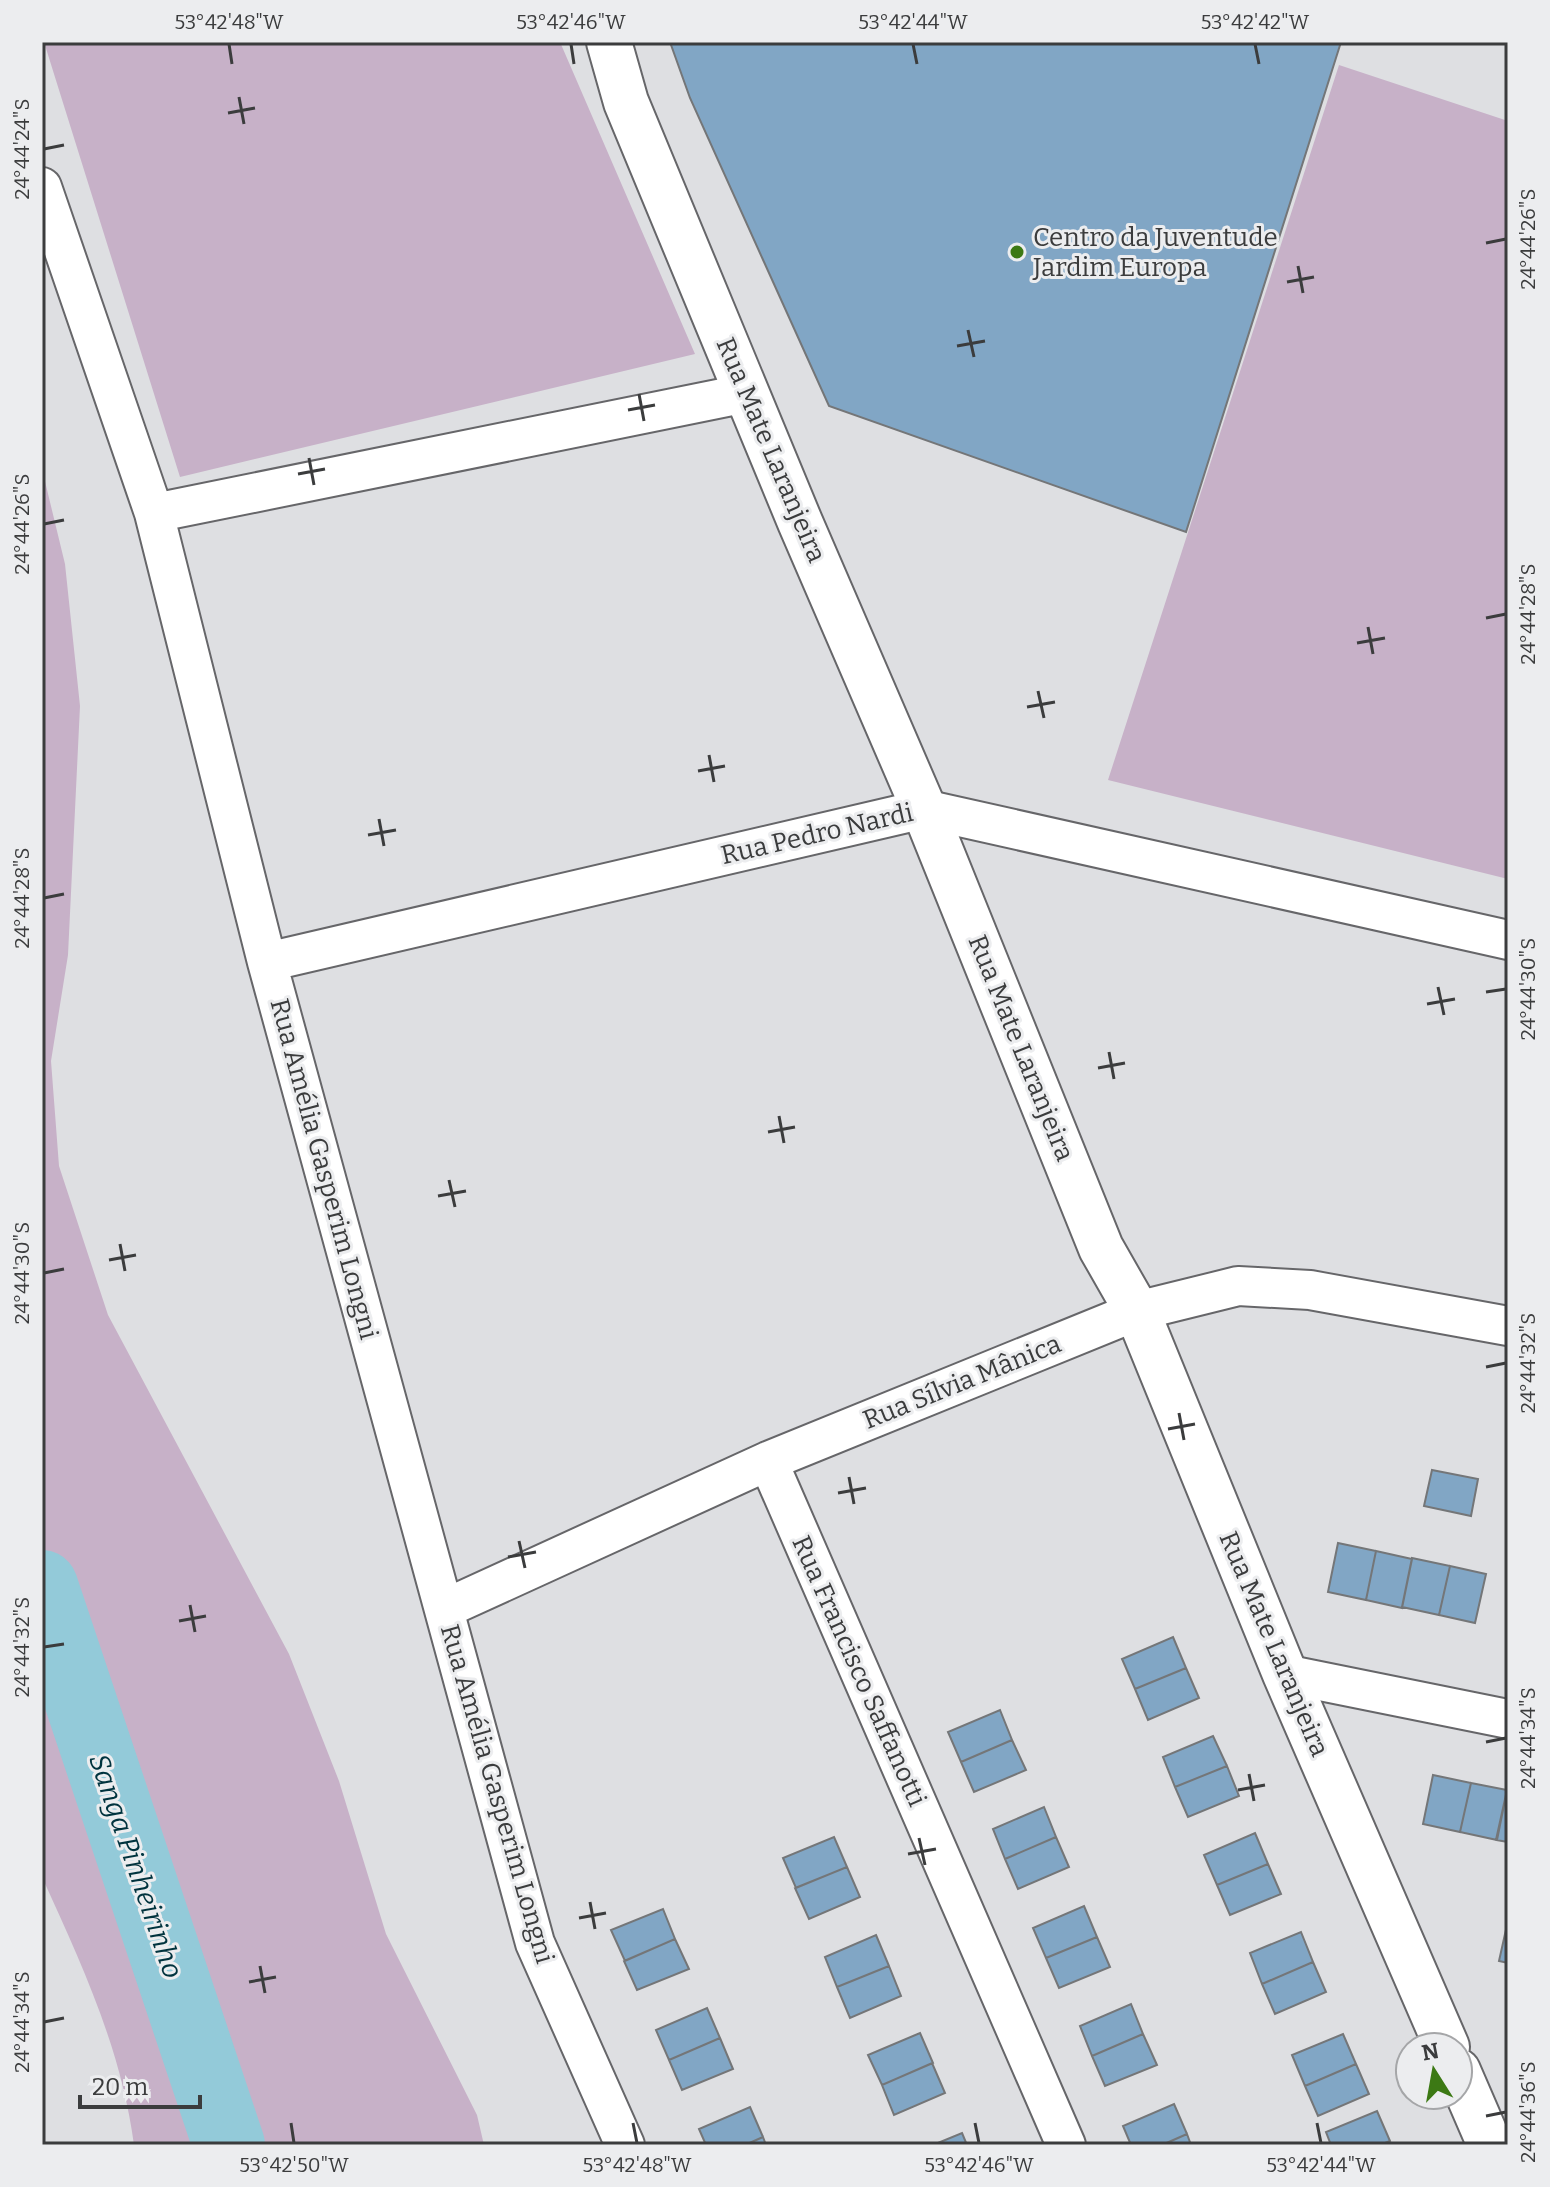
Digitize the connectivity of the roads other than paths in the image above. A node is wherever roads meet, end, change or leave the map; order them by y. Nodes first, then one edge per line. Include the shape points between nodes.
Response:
1 (609, 42) edge
2 (42, 187) edge
3 (747, 393) junction
4 (154, 513) junction
5 (924, 809) junction
6 (1508, 940) edge
7 (267, 962) junction
8 (1137, 1311) junction
9 (1508, 1326) edge
10 (768, 1461) junction
11 (444, 1609) junction
12 (1285, 1674) junction
13 (1508, 1719) edge
14 (1440, 2031) edge
15 (1474, 2108) edge
16 (625, 2145) edge
17 (1066, 2145) edge
18 (1490, 2145) edge

1 - 3 street, Rua Mate Laranjeira via 626,102
2 - 4 street, Rua Amélia Gasperim Longni
3 - 4 street
3 - 5 street, Rua Mate Laranjeira
4 - 7 street, Rua Amélia Gasperim Longni
5 - 6 street, Rua Pedro Nardi
5 - 7 street, Rua Pedro Nardi
5 - 8 street, Rua Mate Laranjeira via 1101,1248
7 - 11 street, Rua Amélia Gasperim Longni
8 - 9 street, Rua Sílvia Mânica via 1238,1286 1310,1290
8 - 10 street, Rua Sílvia Mânica
8 - 12 street, Rua Mate Laranjeira
10 - 11 street, Rua Sílvia Mânica
10 - 17 street, Rua Francisco Saffanotti
11 - 16 street, Rua Amélia Gasperim Longni via 535,1943
12 - 13 street
12 - 14 street, Rua Mate Laranjeira
15 - 18 street

